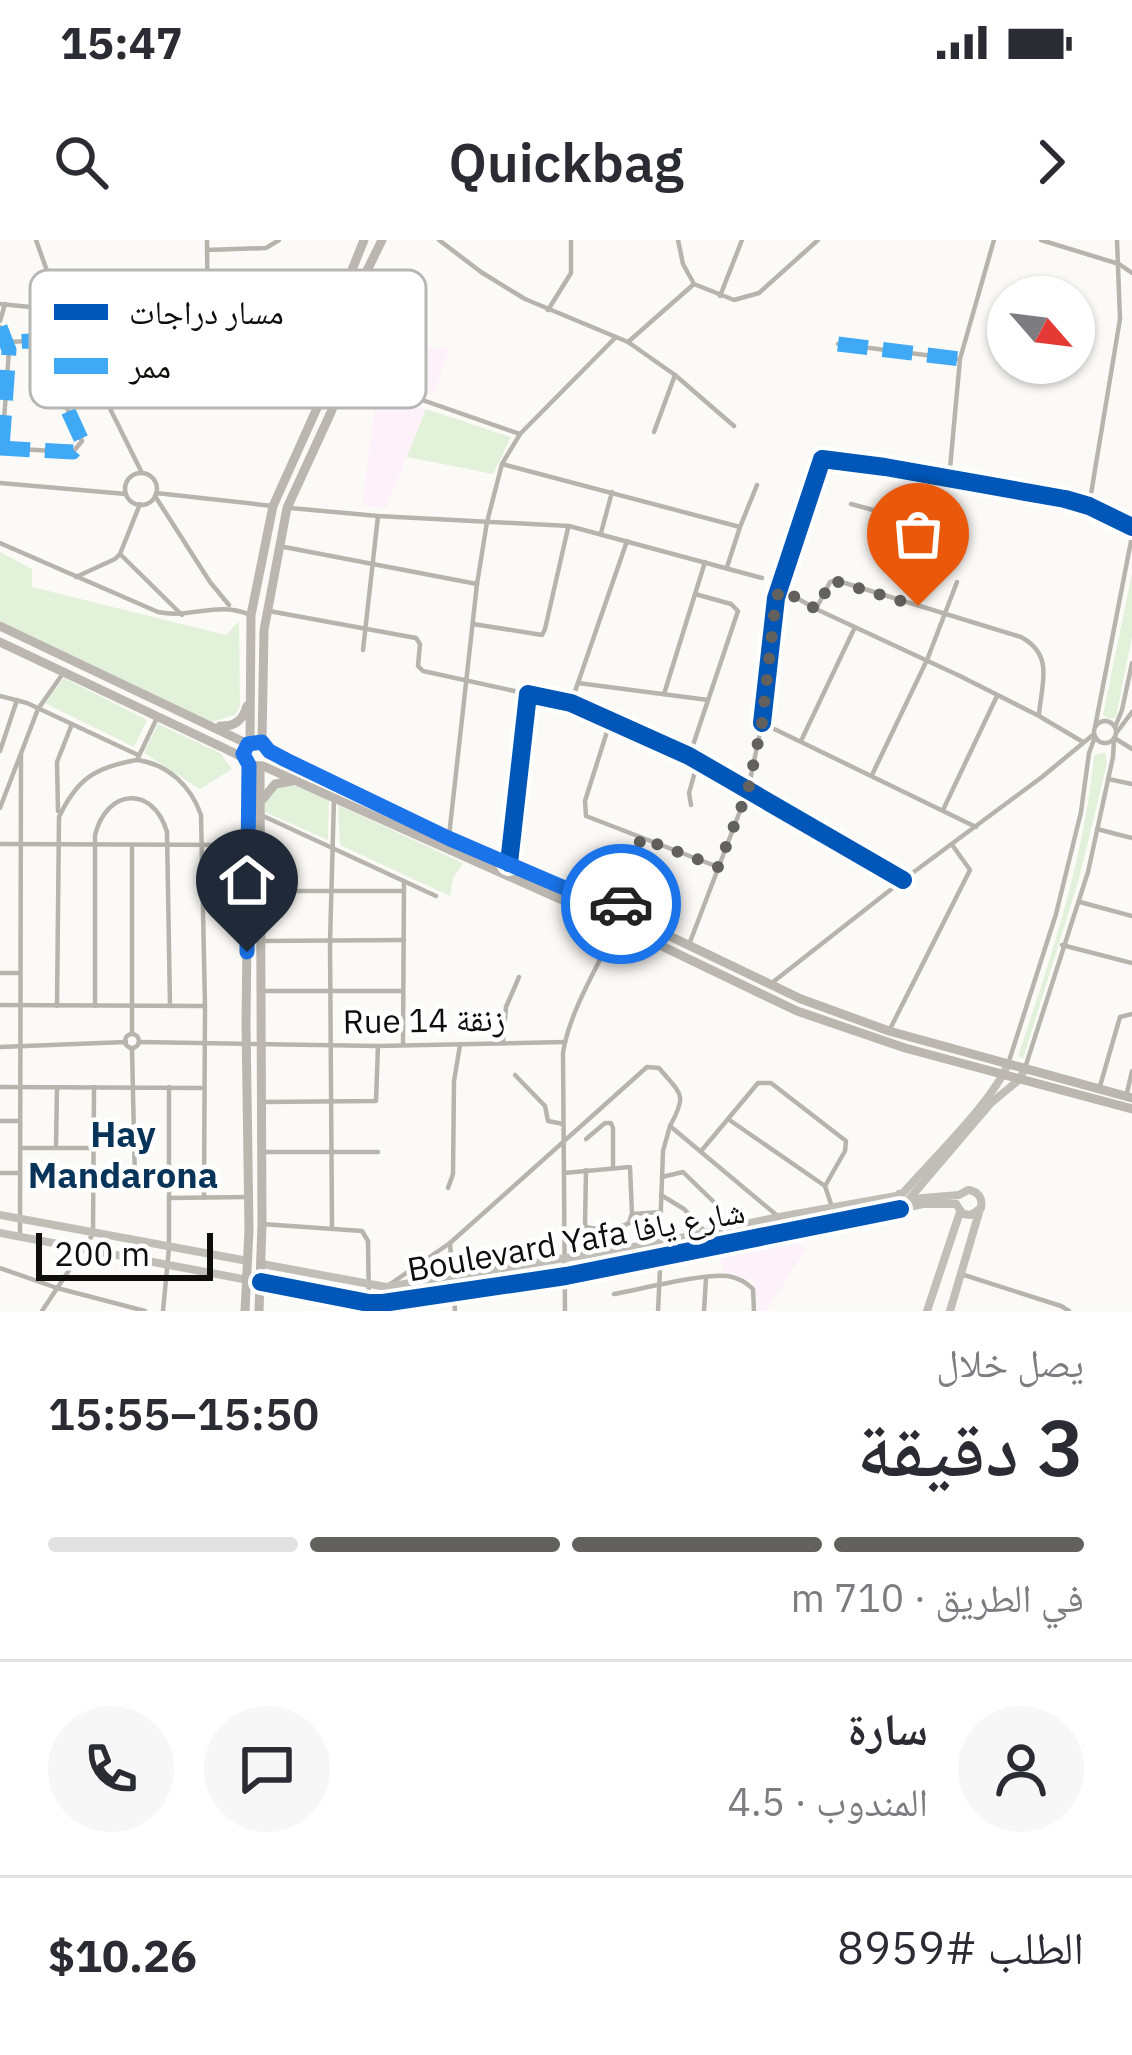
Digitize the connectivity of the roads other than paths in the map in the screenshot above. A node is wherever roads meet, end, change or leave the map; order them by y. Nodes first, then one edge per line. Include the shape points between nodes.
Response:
1 (36, 240) edge
2 (207, 240) edge
3 (279, 240) edge
4 (364, 240) edge
5 (382, 240) edge
6 (439, 240) edge
7 (572, 240) edge
8 (678, 240) edge
9 (742, 240) edge
10 (818, 240) edge
11 (994, 240) edge
12 (1041, 240) edge
13 (1117, 240) edge
14 (207, 250) junction
15 (1119, 264) junction
16 (47, 270) edge
17 (207, 270) edge
18 (352, 270) edge
19 (367, 270) edge
20 (1132, 273) edge
21 (694, 284) junction
22 (720, 296) junction
23 (3, 304) edge
24 (548, 310) junction
25 (0, 324) edge
26 (615, 338) junction
27 (30, 340) edge
28 (6, 342) junction
29 (628, 342) junction
30 (838, 344) dead end
31 (959, 359) junction
32 (675, 375) junction
33 (426, 401) edge
34 (67, 408) edge
35 (110, 408) edge
36 (317, 408) edge
37 (332, 408) edge
38 (734, 426) dead end
39 (654, 432) dead end
40 (520, 434) junction
41 (1, 448) edge
42 (502, 464) junction
43 (142, 473) junction
44 (936, 477) junction
45 (949, 479) junction
46 (0, 483) edge
47 (757, 484) dead end
48 (612, 492) junction
49 (126, 494) junction
50 (156, 495) junction
51 (140, 504) junction
52 (851, 504) dead end
53 (273, 506) junction
54 (1089, 506) junction
55 (286, 508) junction
56 (378, 516) junction
57 (487, 522) junction
58 (568, 526) junction
59 (740, 527) junction
60 (1132, 527) edge
61 (601, 534) junction
62 (1132, 536) edge
63 (627, 541) junction
64 (0, 543) edge
65 (279, 546) junction
66 (120, 554) junction
67 (706, 562) junction
68 (372, 563) junction
69 (727, 567) junction
70 (76, 577) junction
71 (762, 578) dead end
72 (957, 582) dead end
73 (477, 584) junction
74 (781, 589) junction
75 (695, 594) junction
76 (231, 607) junction
77 (816, 609) junction
78 (266, 610) junction
79 (182, 615) junction
80 (251, 615) junction
81 (944, 615) junction
82 (473, 624) junction
83 (0, 627) edge
84 (365, 628) junction
85 (855, 628) junction
86 (0, 646) edge
87 (363, 650) dead end
88 (926, 660) junction
89 (1132, 663) edge
90 (64, 672) junction
91 (466, 680) junction
92 (578, 682) junction
93 (528, 694) junction
94 (664, 694) junction
95 (250, 695) junction
96 (998, 695) junction
97 (0, 696) edge
98 (17, 700) junction
99 (709, 700) junction
100 (571, 703) junction
101 (38, 709) junction
102 (1132, 712) edge
103 (1039, 716) junction
104 (158, 717) junction
105 (611, 719) junction
106 (762, 723) junction
107 (72, 724) junction
108 (211, 725) junction
109 (4, 726) edge
110 (1095, 733) junction
111 (1115, 734) junction
112 (801, 742) junction
113 (1083, 742) junction
114 (257, 745) junction
115 (1132, 749) edge
116 (0, 751) edge
117 (20, 754) junction
118 (689, 757) junction
119 (138, 758) junction
120 (698, 761) junction
121 (254, 764) junction
122 (872, 775) junction
123 (1108, 778) junction
124 (294, 780) junction
125 (1132, 784) edge
126 (748, 790) junction
127 (334, 797) junction
128 (692, 805) dead end
129 (0, 808) edge
130 (261, 809) junction
131 (943, 810) junction
132 (59, 817) junction
133 (976, 826) junction
134 (1097, 829) junction
135 (448, 838) junction
136 (641, 838) junction
137 (1132, 838) edge
138 (0, 844) edge
139 (94, 844) junction
140 (952, 844) junction
141 (22, 845) junction
142 (58, 845) junction
143 (132, 845) junction
144 (168, 845) junction
145 (203, 845) junction
146 (248, 845) junction
147 (334, 847) junction
148 (508, 863) junction
149 (718, 867) junction
150 (903, 880) junction
151 (404, 881) junction
152 (260, 891) junction
153 (404, 891) junction
154 (332, 892) junction
155 (436, 896) dead end
156 (1078, 902) junction
157 (618, 911) junction
158 (1132, 916) edge
159 (618, 925) junction
160 (404, 940) junction
161 (260, 941) junction
162 (330, 942) junction
163 (1062, 945) junction
164 (688, 946) junction
165 (1132, 963) edge
166 (0, 973) edge
167 (20, 974) junction
168 (519, 977) dead end
169 (769, 986) junction
170 (261, 991) junction
171 (402, 991) junction
172 (330, 992) junction
173 (0, 1005) edge
174 (20, 1005) junction
175 (57, 1006) junction
176 (94, 1006) junction
177 (131, 1006) junction
178 (170, 1006) junction
179 (205, 1006) junction
180 (1132, 1014) edge
181 (889, 1030) junction
182 (132, 1034) junction
183 (125, 1042) junction
184 (140, 1042) junction
185 (204, 1042) junction
186 (247, 1042) junction
187 (261, 1042) junction
188 (565, 1042) junction
189 (503, 1043) junction
190 (460, 1045) junction
191 (331, 1046) junction
192 (378, 1046) junction
193 (403, 1046) junction
194 (0, 1047) edge
195 (20, 1047) junction
196 (132, 1048) junction
197 (1006, 1068) junction
198 (1132, 1071) edge
199 (1022, 1074) junction
200 (515, 1075) dead end
201 (0, 1087) edge
202 (20, 1087) junction
203 (57, 1087) junction
204 (94, 1087) junction
205 (132, 1087) junction
206 (169, 1087) junction
207 (203, 1088) junction
208 (1099, 1089) junction
209 (1129, 1097) edge
210 (261, 1102) junction
211 (331, 1102) junction
212 (1132, 1109) edge
213 (728, 1119) junction
214 (0, 1121) edge
215 (20, 1121) junction
216 (563, 1124) junction
217 (670, 1126) junction
218 (586, 1138) dead end
219 (563, 1142) junction
220 (20, 1148) junction
221 (56, 1148) junction
222 (94, 1148) junction
223 (702, 1150) junction
224 (261, 1152) junction
225 (378, 1152) dead end
226 (332, 1153) junction
227 (613, 1167) junction
228 (586, 1170) junction
229 (934, 1170) junction
230 (564, 1172) junction
231 (0, 1173) edge
232 (20, 1173) junction
233 (662, 1177) junction
234 (135, 1182) junction
235 (170, 1182) junction
236 (94, 1183) junction
237 (825, 1186) junction
238 (448, 1188) dead end
239 (662, 1195) junction
240 (940, 1196) junction
241 (204, 1197) junction
242 (249, 1197) junction
243 (170, 1198) junction
244 (905, 1200) junction
245 (958, 1204) junction
246 (717, 1205) dead end
247 (832, 1207) junction
248 (981, 1208) junction
249 (661, 1212) junction
250 (632, 1214) junction
251 (0, 1215) edge
252 (779, 1217) junction
253 (21, 1220) junction
254 (262, 1224) junction
255 (332, 1228) junction
256 (710, 1232) junction
257 (796, 1232) junction
258 (0, 1233) edge
259 (93, 1234) junction
260 (20, 1237) junction
261 (663, 1237) junction
262 (450, 1243) junction
263 (652, 1244) junction
264 (169, 1247) junction
265 (717, 1247) junction
266 (83, 1249) junction
267 (589, 1255) junction
268 (668, 1258) junction
269 (564, 1260) junction
270 (652, 1260) junction
271 (248, 1261) junction
272 (169, 1264) junction
273 (262, 1264) junction
274 (0, 1268) edge
275 (508, 1268) junction
276 (660, 1269) junction
277 (595, 1270) junction
278 (961, 1274) junction
279 (566, 1276) junction
280 (453, 1277) junction
281 (706, 1278) junction
282 (248, 1280) junction
283 (261, 1282) junction
284 (512, 1282) junction
285 (370, 1285) junction
286 (658, 1286) junction
287 (386, 1287) junction
288 (57, 1288) junction
289 (454, 1292) junction
290 (614, 1294) dead end
291 (86, 1296) junction
292 (371, 1307) edge
293 (123, 1309) edge
294 (42, 1311) edge
295 (85, 1311) edge
296 (145, 1311) edge
297 (164, 1311) edge
298 (245, 1311) edge
299 (259, 1311) edge
300 (359, 1311) edge
301 (455, 1311) edge
302 (565, 1311) edge
303 (658, 1311) edge
304 (704, 1311) edge
305 (754, 1311) edge
306 (927, 1311) edge
307 (950, 1311) edge
308 (1069, 1311) edge

1 - 16 street
2 - 14 street
3 - 14 street via 266,248
4 - 18 main road
5 - 19 main road
6 - 24 street
7 - 24 street via 572,273
8 - 21 street
9 - 22 street
10 - 22 street via 759,293
11 - 31 street
12 - 15 street
13 - 15 street
14 - 17 street
15 - 20 street
15 - 54 street via 1120,319
21 - 22 street
21 - 29 street
23 - 25 street
24 - 26 street
25 - 28 street
26 - 29 street
26 - 40 street
27 - 28 street
28 - 41 street
29 - 32 street
30 - 31 street
31 - 45 street
32 - 38 street
32 - 39 street
33 - 40 street
34 - 41 street via 78,449
35 - 43 street
36 - 53 main road
37 - 55 main road
40 - 42 street
42 - 48 street
42 - 57 street
43 - 49 street via 128,479
43 - 50 street
44 - 45 street
44 - 52 street via 917,522
44 - 74 street via 822,460
45 - 54 street
46 - 49 street
47 - 59 street
48 - 59 street
48 - 61 street
49 - 51 street
50 - 51 street
50 - 53 street
50 - 76 street
51 - 66 street
53 - 80 main road
54 - 60 street
55 - 56 street
55 - 65 main road
56 - 57 street
56 - 68 street
57 - 58 street
57 - 73 street
58 - 61 street
58 - 82 street via 544,633
59 - 69 street
61 - 63 street
62 - 110 street
63 - 67 street
63 - 92 street
64 - 70 street
65 - 68 street
65 - 78 main road
66 - 70 street
66 - 79 street
67 - 69 street
67 - 75 street
68 - 73 street
68 - 84 street
69 - 71 street
70 - 79 street
72 - 81 street
73 - 82 street
74 - 77 street
74 - 106 street
75 - 94 street
75 - 99 street via 738,611
76 - 79 street
76 - 80 street
77 - 81 street via 832,580
77 - 85 street
78 - 84 street
78 - 114 main road
80 - 95 main road
81 - 88 street
81 - 103 street via 1021,637 1040,651
82 - 91 street
83 - 108 main road
84 - 87 street
84 - 91 street via 416,638 421,670
85 - 88 street
85 - 112 street
86 - 90 main road
88 - 96 street
88 - 122 street
89 - 111 street
90 - 101 street
90 - 104 main road
91 - 93 street
91 - 135 street
92 - 94 street
92 - 100 street
93 - 100 street
93 - 148 street
94 - 99 street
95 - 108 main road via 237,723
95 - 114 main road
96 - 103 street
96 - 131 street
97 - 98 street
98 - 101 street
98 - 109 street
99 - 118 street
100 - 105 street
101 - 107 street
101 - 117 street
102 - 111 street
103 - 113 street
104 - 119 street
104 - 121 main road
105 - 118 street
105 - 136 street via 586,816
106 - 112 street
106 - 126 street
107 - 119 street
107 - 132 street via 57,762
108 - 114 main road
109 - 116 street
110 - 111 street via 1103,744
110 - 111 street via 1106,721
110 - 113 street
110 - 197 street via 1057,914
111 - 115 street
111 - 123 street
112 - 122 street
113 - 133 street
114 - 121 main road via 244,750
114 - 121 main road via 269,758
114 - 135 main road
117 - 129 street
117 - 141 street
118 - 120 street
119 - 132 street via 86,778
119 - 145 street via 188,789
120 - 126 street
120 - 128 street
121 - 124 main road
121 - 130 main road
121 - 146 main road
122 - 131 street
123 - 125 street
123 - 134 street
124 - 127 main road
124 - 130 main road via 274,784
126 - 149 street
126 - 150 street
127 - 147 street
127 - 159 main road
130 - 147 street
130 - 152 main road
131 - 133 street
132 - 142 street
133 - 140 street
134 - 137 street
134 - 156 street
135 - 148 main road
136 - 149 street
136 - 157 street
138 - 141 street
139 - 142 street
139 - 143 street
139 - 144 street via 103,812 134,798 160,815
139 - 176 street
140 - 150 street
140 - 181 street via 970,870
141 - 142 street
141 - 167 street
142 - 175 street
143 - 144 street
143 - 177 street
144 - 145 street
144 - 178 street
145 - 146 street
145 - 179 street
146 - 186 main road
147 - 151 street
147 - 154 street
148 - 157 main road
149 - 164 street
150 - 169 street
151 - 153 street
151 - 155 street
152 - 154 street
152 - 161 main road
153 - 154 street
153 - 160 street
154 - 162 street
156 - 158 street
156 - 163 street
157 - 164 main road
159 - 188 street
159 - 197 main road via 797,1011 886,1042
160 - 162 street
160 - 171 street
161 - 162 street
161 - 170 main road
162 - 172 street
163 - 165 street
163 - 199 street
164 - 169 main road
166 - 167 street
167 - 174 street
168 - 189 street
169 - 181 main road
170 - 172 street
170 - 187 main road
171 - 172 street
171 - 193 street
172 - 191 street
173 - 174 street
174 - 175 street
174 - 195 street
175 - 176 street
176 - 177 street
177 - 178 street
177 - 182 street
178 - 179 street
179 - 185 street
180 - 208 street via 1120,1017
181 - 197 main road
182 - 183 street
182 - 184 street
183 - 195 street
183 - 196 street
184 - 185 street, Rue 14 زنقة
184 - 196 street
185 - 186 street, Rue 14 زنقة
185 - 207 street
186 - 187 street, Rue 14 زنقة
186 - 242 main road
187 - 191 street, Rue 14 زنقة
187 - 210 main road
188 - 189 street, Rue 14 زنقة
188 - 216 street
189 - 190 street, Rue 14 زنقة
190 - 193 street, Rue 14 زنقة
190 - 238 street
191 - 192 street, Rue 14 زنقة
191 - 211 street
192 - 193 street, Rue 14 زنقة
192 - 211 street via 376,1101
194 - 195 street
195 - 202 street
196 - 205 street
197 - 199 main road
197 - 244 street
198 - 209 street
199 - 208 main road
199 - 212 main road
199 - 229 street
200 - 216 street via 548,1121
201 - 202 street
202 - 203 street
202 - 215 street
203 - 204 street
203 - 221 street
204 - 205 street
204 - 222 street
205 - 206 street
205 - 234 street
206 - 207 street
206 - 235 street
207 - 241 street
208 - 209 main road
210 - 211 street
210 - 224 main road
211 - 226 street
213 - 223 street
213 - 237 street
213 - 237 street via 758,1083 771,1083 846,1141
214 - 215 street
215 - 220 street
216 - 219 street
217 - 219 street via 682,1097 652,1066
217 - 223 street
217 - 233 street
218 - 227 street via 611,1123
219 - 230 street
219 - 262 street
220 - 221 street
220 - 232 street
221 - 222 street
222 - 236 street
223 - 252 street
224 - 226 street
224 - 254 main road
225 - 226 street
226 - 255 street
227 - 228 street
227 - 250 street via 631,1168
228 - 230 street
228 - 250 street via 588,1228 622,1227
229 - 240 street
229 - 244 street
230 - 269 street
231 - 232 street
232 - 253 street
233 - 239 street
233 - 246 street via 683,1172
234 - 235 street
234 - 236 street
235 - 243 street
236 - 259 street
237 - 247 street
239 - 249 street
239 - 256 street
240 - 244 street, Boulevard Yafa شارع يافا
240 - 245 street, Boulevard Yafa شارع يافا
241 - 242 street
241 - 243 street
242 - 271 main road
243 - 264 street
244 - 245 street, Boulevard Yafa شارع يافا
244 - 247 street, Boulevard Yafa شارع يافا
244 - 257 street, Boulevard Yafa شارع يافا
245 - 248 street via 971,1215
245 - 248 street via 968,1190
245 - 306 street
247 - 252 street, Boulevard Yafa شارع يافا
248 - 278 street
249 - 250 street
249 - 261 street
251 - 253 street
252 - 256 street, Boulevard Yafa شارع يافا
252 - 257 street
253 - 259 street
253 - 260 street
254 - 255 street
254 - 273 main road
255 - 285 street via 367,1237
256 - 261 street, Boulevard Yafa شارع يافا
256 - 265 street
257 - 265 street, Boulevard Yafa شارع يافا
258 - 260 street
259 - 264 street
259 - 266 street
260 - 266 street
261 - 263 street, Boulevard Yafa شارع يافا
261 - 268 street
262 - 280 street
262 - 287 street
263 - 267 street, Boulevard Yafa شارع يافا
263 - 270 street
264 - 271 street
264 - 272 street
265 - 268 street, Boulevard Yafa شارع يافا
266 - 272 street
266 - 288 street
267 - 269 street, Boulevard Yafa شارع يافا
267 - 277 street
268 - 270 street, Boulevard Yafa شارع يافا
268 - 276 street
269 - 275 street, Boulevard Yafa شارع يافا
269 - 279 street
270 - 276 street
270 - 277 street, Boulevard Yafa شارع يافا
271 - 282 main road
272 - 282 street
272 - 297 street
273 - 283 main road
273 - 285 street, Boulevard Yafa شارع يافا
274 - 288 street
275 - 280 street, Boulevard Yafa شارع يافا
275 - 284 street
276 - 286 street
277 - 279 street, Boulevard Yafa شارع يافا
278 - 307 street
278 - 308 street
279 - 284 street, Boulevard Yafa شارع يافا
279 - 302 street
280 - 287 street, Boulevard Yafa شارع يافا
280 - 289 street
281 - 286 street
281 - 304 street
281 - 305 street via 748,1283
282 - 298 main road
283 - 292 street, Boulevard Yafa شارع يافا
283 - 299 main road
284 - 289 street, Boulevard Yafa شارع يافا
285 - 287 street, Boulevard Yafa شارع يافا
285 - 292 street
286 - 290 street
286 - 303 street
287 - 292 street
288 - 291 street
288 - 294 street
289 - 292 street, Boulevard Yafa شارع يافا
289 - 301 street
291 - 293 street
291 - 295 street
292 - 300 street
293 - 296 street

